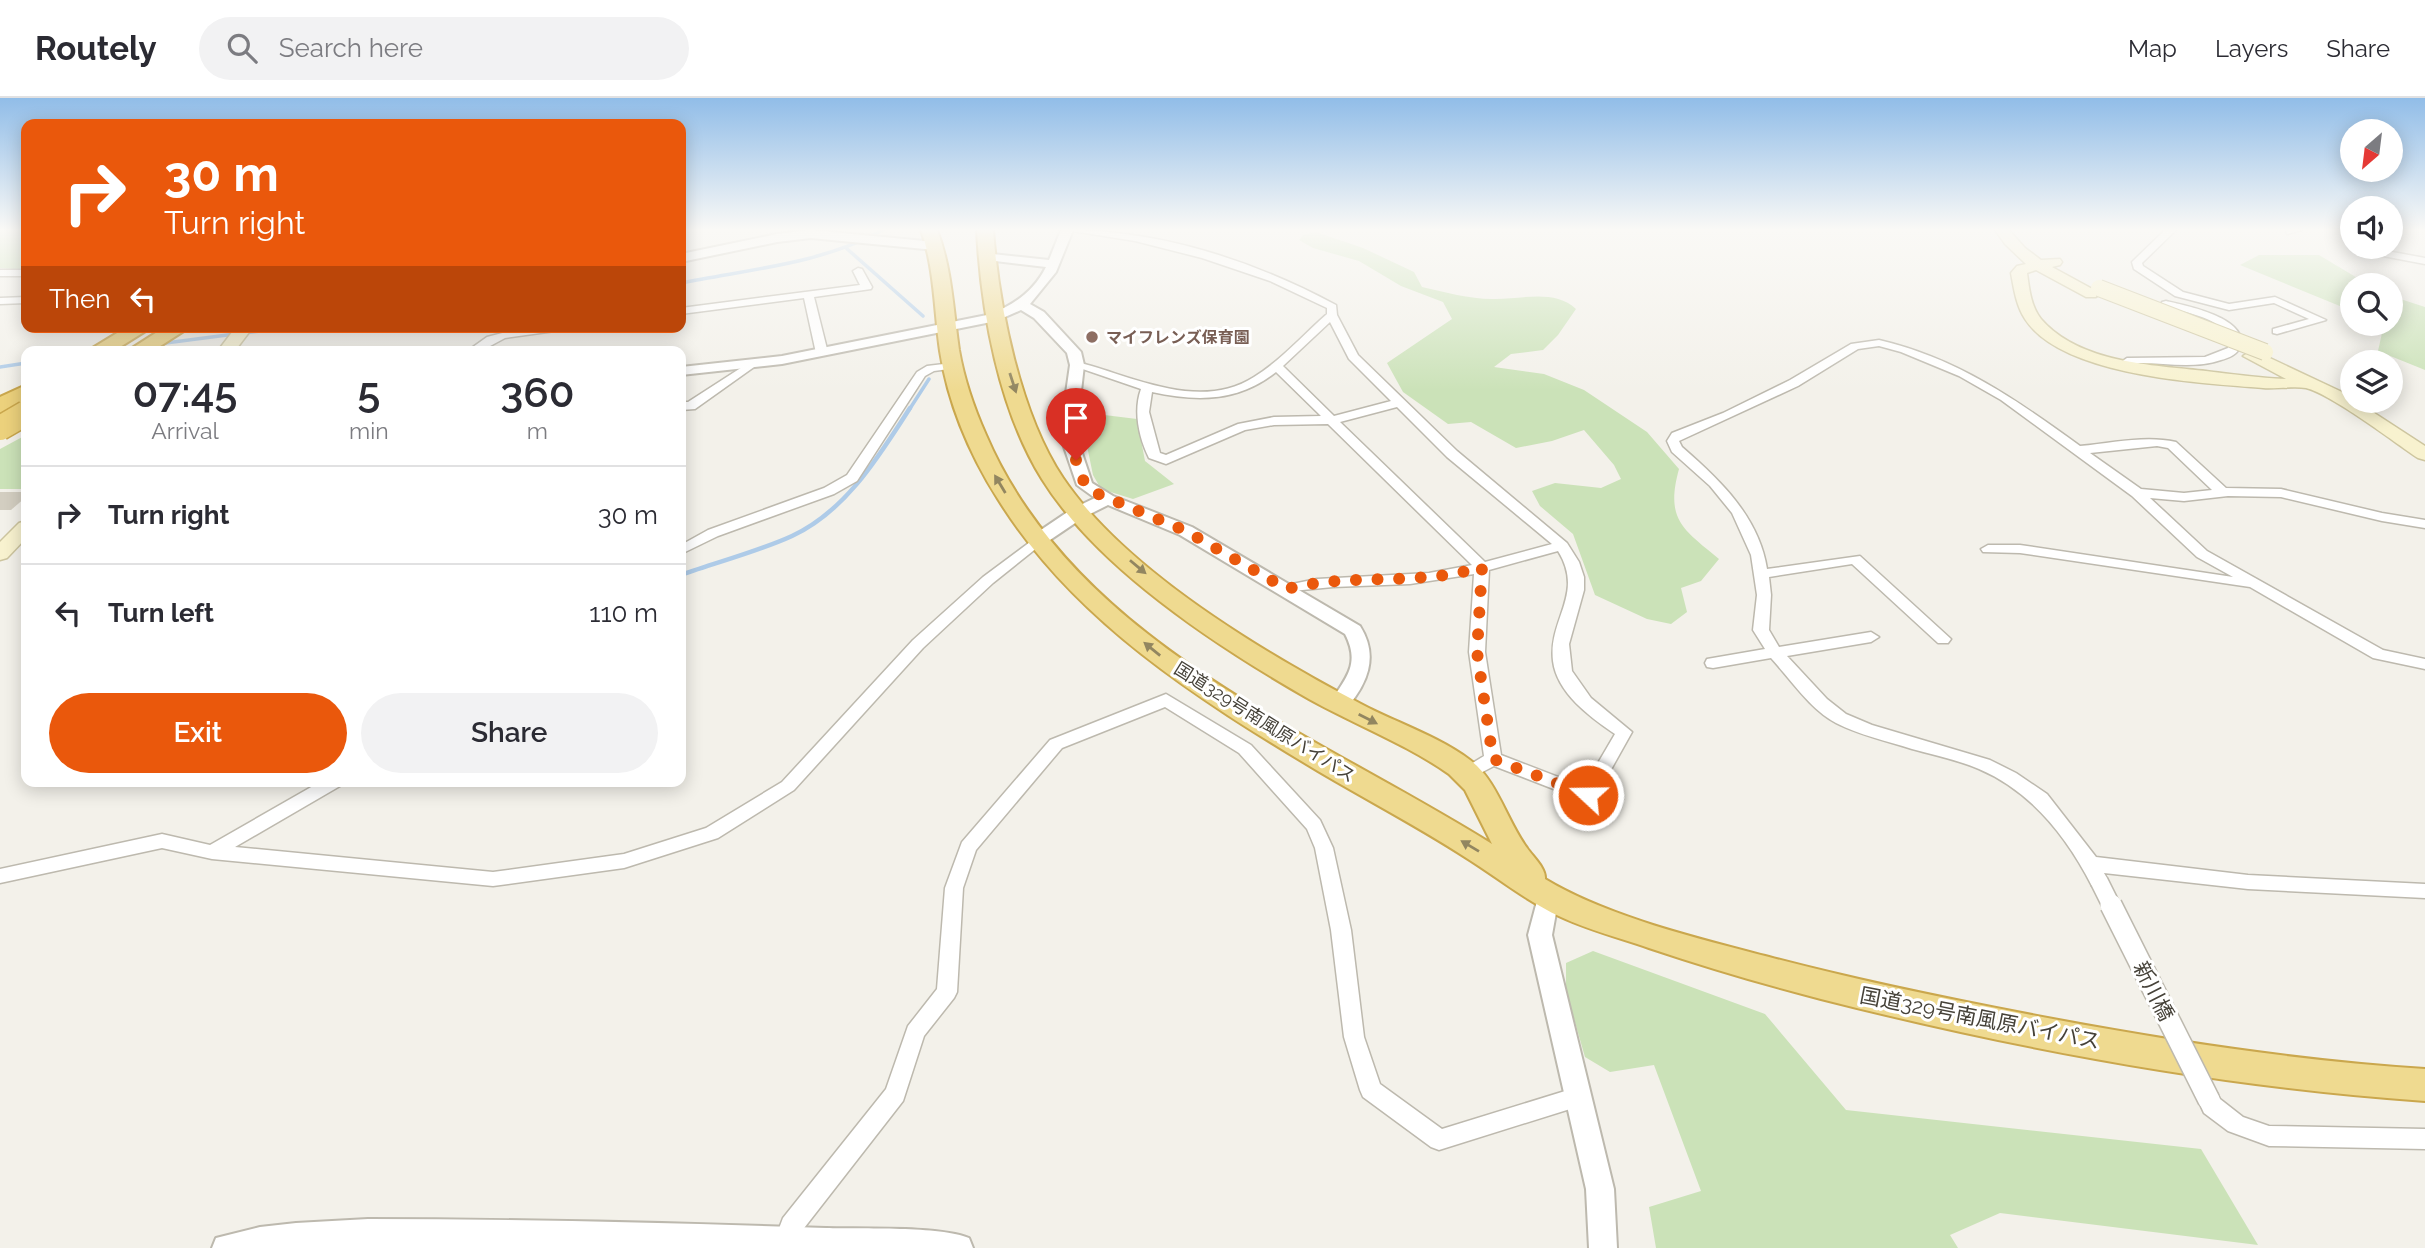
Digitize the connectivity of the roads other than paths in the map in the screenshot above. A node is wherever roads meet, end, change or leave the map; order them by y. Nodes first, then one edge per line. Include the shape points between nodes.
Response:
1 (865, 284) edge
2 (941, 284) edge
3 (991, 284) edge
4 (1043, 284) edge
5 (1281, 284) edge
6 (2021, 284) edge
7 (2079, 284) edge
8 (2085, 284) edge
9 (2163, 284) edge
10 (2095, 291) junction
11 (808, 294) junction
12 (21, 300) edge
13 (0, 301) edge
14 (2165, 304) dead end
15 (1022, 305) junction
16 (686, 310) edge
17 (1332, 315) junction
18 (996, 317) junction
19 (949, 327) junction
20 (2277, 331) dead end
21 (131, 333) edge
22 (149, 333) edge
23 (169, 333) edge
24 (185, 333) edge
25 (517, 333) edge
26 (107, 346) edge
27 (127, 346) edge
28 (147, 346) edge
29 (163, 346) edge
30 (477, 346) edge
31 (822, 353) junction
32 (2258, 354) junction
33 (750, 365) junction
34 (1077, 365) junction
35 (1275, 365) junction
36 (2124, 365) junction
37 (952, 366) junction
38 (686, 371) edge
39 (2310, 382) junction
40 (2340, 387) edge
41 (1148, 388) junction
42 (21, 394) edge
43 (1399, 403) junction
44 (21, 404) edge
45 (0, 406) edge
46 (686, 406) edge
47 (2386, 413) edge
48 (0, 416) edge
49 (21, 416) edge
50 (1332, 420) junction
51 (21, 424) edge
52 (0, 426) edge
53 (21, 426) edge
54 (2425, 437) edge
55 (0, 439) edge
56 (2078, 450) junction
57 (2425, 454) edge
58 (2137, 493) junction
59 (2223, 493) junction
60 (1107, 499) junction
61 (1078, 513) junction
62 (2425, 524) edge
63 (21, 532) edge
64 (1038, 540) junction
65 (1562, 546) junction
66 (686, 547) edge
67 (1988, 550) dead end
68 (0, 554) edge
69 (1482, 567) junction
70 (1761, 574) junction
71 (2255, 586) junction
72 (1287, 589) junction
73 (1871, 637) dead end
74 (1943, 639) dead end
75 (1776, 654) junction
76 (1713, 663) dead end
77 (2425, 664) edge
78 (1339, 704) junction
79 (1493, 759) junction
80 (1467, 774) junction
81 (325, 787) edge
82 (212, 852) junction
83 (2095, 873) junction
84 (0, 876) edge
85 (2425, 891) edge
86 (1548, 896) junction
87 (2425, 1085) edge
88 (1578, 1097) junction
89 (2425, 1139) edge
90 (787, 1239) junction
91 (226, 1248) edge
92 (959, 1248) edge
93 (1603, 1248) edge

1 - 11 street via 867,287
2 - 19 highway, 国道329号南風原バイパス
3 - 18 highway, 国道329号南風原バイパス
4 - 15 street
5 - 17 street via 1332,307
6 - 36 main road via 2027,309 2038,326 2072,348
7 - 10 main road
8 - 10 main road
9 - 20 street via 2179,294 2229,307 2275,300 2320,320
10 - 32 main road
11 - 16 street
11 - 31 street
12 - 13 street
14 - 36 street via 2221,322 2231,330 2234,348 2214,359 2139,360
15 - 18 street
15 - 34 street via 1049,324 1074,352
17 - 35 street
17 - 43 street via 1353,357
18 - 19 street
18 -> 61 highway, 国道329号南風原バイパス via 1023,415 1051,477
19 - 31 street
19 - 37 highway, 国道329号南風原バイパス
21 - 26 highway
22 - 27 highway
23 - 28 highway
24 - 29 highway
25 - 30 street via 494,336
31 - 33 street
32 - 39 main road
32 - 40 main road
33 - 38 street
33 - 46 street
34 - 41 street
34 - 60 street via 1068,435 1085,485
35 - 41 street via 1255,383 1236,391 1197,394
35 - 50 street
36 - 39 main road via 2257,382
64 -> 37 highway, 国道329号南風原バイパス via 986,459
37 - 66 street via 921,374 852,478
39 - 57 main road
41 - 50 street via 1144,424 1154,455 1166,460 1242,427 1274,421
42 - 45 highway
43 - 50 street
43 - 65 street
44 - 48 highway
47 - 54 main road
49 - 52 highway, bridge
50 - 69 street
51 - 52 street
53 - 55 highway
56 - 58 street
56 - 59 street via 2172,444
56 - 70 street, 新川橋 via 2005,397 1940,363 1879,343 1855,346 1794,383 1673,441 1738,512 1758,555
58 - 59 street via 2185,497
58 - 71 street via 2202,554
59 - 62 street via 2280,493
60 - 61 street
60 - 72 street via 1186,531
61 - 64 street
61 -> 78 highway, 国道329号南風原バイパス via 1218,629
63 - 68 main road
64 - 82 street via 918,644 788,786 712,833 624,861 493,879
86 -> 64 highway, 国道329号南風原バイパス via 1205,688 1121,622
65 - 69 street
65 - 79 street via 1573,559 1578,578 1561,660 1573,687 1599,715 1624,732 1588,795
67 - 71 street via 2020,549
69 - 72 street via 1409,580 1310,583
69 - 79 street via 1477,652
70 - 74 street via 1855,559
70 - 75 street, 新川橋 via 1761,630
71 - 77 street via 2378,654
72 - 78 street via 1353,630 1362,645 1363,661
73 - 75 street
75 - 76 street
75 - 83 street, 新川橋 via 1840,718 1984,764 2010,777 2041,799
78 -> 80 highway, 国道329号南風原バイパス
79 - 80 street
80 - 86 highway, 国道329号南風原バイパス via 1513,855
81 - 82 street
82 - 84 street via 162,841
83 - 85 street
83 - 89 street, 新川橋, bridge via 2212,1106 2236,1124 2269,1136
86 - 87 highway, 国道329号南風原バイパス via 1701,952 1935,1011 2130,1048
86 - 88 street via 1540,935
88 - 90 street via 1439,1140 1371,1090 1354,1037 1340,930 1324,848 1314,825 1245,749 1166,700 1056,744 968,847 954,888 947,992 915,1032 895,1094 791,1226
88 - 93 street via 1600,1189
90 - 91 street via 315,1236
90 - 92 street

